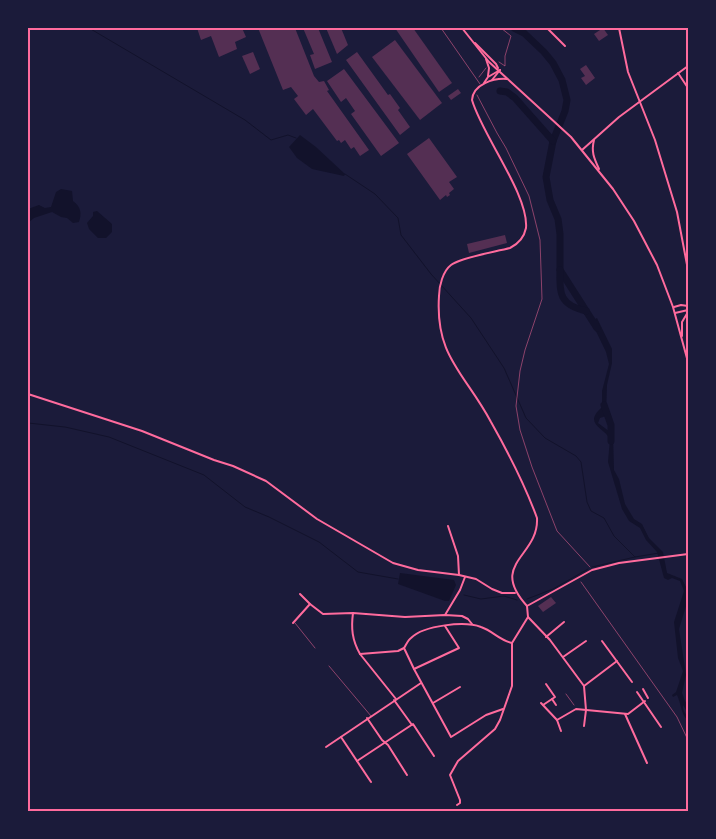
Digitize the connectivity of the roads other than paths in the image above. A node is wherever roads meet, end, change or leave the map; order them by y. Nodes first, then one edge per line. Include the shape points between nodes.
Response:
1 (441, 28) edge
2 (462, 28) edge
3 (547, 28) edge
4 (619, 28) edge
5 (472, 40) junction
6 (565, 46) dead end
7 (486, 59) junction
8 (688, 66) edge
9 (500, 70) junction
10 (678, 73) junction
11 (488, 77) junction
12 (510, 80) junction
13 (490, 81) junction
14 (482, 85) junction
15 (688, 88) edge
16 (639, 102) junction
17 (595, 139) junction
18 (582, 150) junction
19 (602, 173) junction
20 (688, 270) edge
21 (688, 306) edge
22 (673, 307) junction
23 (688, 311) edge
24 (675, 312) junction
25 (682, 336) junction
26 (688, 362) edge
27 (28, 394) edge
28 (448, 526) dead end
29 (688, 554) edge
30 (459, 575) junction
31 (465, 576) junction
32 (516, 593) junction
33 (300, 594) dead end
34 (310, 604) junction
35 (527, 606) junction
36 (353, 612) junction
37 (445, 615) junction
38 (528, 617) junction
39 (293, 622) joint
40 (564, 622) dead end
41 (472, 624) junction
42 (445, 626) junction
43 (546, 637) junction
44 (586, 641) dead end
45 (602, 641) dead end
46 (512, 643) junction
47 (315, 648) dead end
48 (404, 648) junction
49 (360, 654) junction
50 (563, 657) junction
51 (617, 661) junction
52 (329, 666) dead end
53 (414, 669) junction
54 (632, 682) dead end
55 (421, 683) junction
56 (546, 684) dead end
57 (584, 686) junction
58 (460, 687) dead end
59 (643, 689) dead end
60 (637, 692) dead end
61 (648, 698) dead end
62 (552, 699) junction
63 (395, 700) junction
64 (645, 701) junction
65 (433, 703) junction
66 (556, 705) dead end
67 (503, 709) junction
68 (586, 710) junction
69 (625, 714) junction
70 (371, 716) junction
71 (367, 718) junction
72 (557, 720) junction
73 (412, 725) junction
74 (584, 726) dead end
75 (661, 727) dead end
76 (561, 731) dead end
77 (341, 737) junction
78 (385, 742) junction
79 (326, 746) dead end
80 (434, 756) dead end
81 (357, 761) junction
82 (648, 763) dead end
83 (407, 774) dead end
84 (371, 782) dead end
85 (457, 805) dead end

1 - 14 lane
2 - 5 street
3 - 6 street
4 - 16 street via 628,72
5 - 7 street
5 - 9 street
7 - 9 street
7 - 11 street
8 - 10 street
9 - 11 street
9 - 12 street
9 - 13 street
10 - 15 street
10 - 16 street
11 - 14 street
12 - 13 street
12 - 18 street
13 - 14 street
14 - 32 street via 473,94 473,104 524,208 526,228 516,245 451,265 440,286 439,324 445,348 486,411 536,518 535,536 514,564
16 - 17 street
16 - 20 street via 656,140 677,212
17 - 18 street
17 - 19 street via 593,156
18 - 19 street
19 - 22 street via 634,221 657,265
21 - 22 street
22 - 24 street
23 - 24 street
23 - 25 street via 682,322
24 - 25 street
25 - 26 street
27 - 30 street via 142,431 266,481 317,520 393,563
28 - 30 street via 458,556
29 - 35 street via 592,570
30 - 31 street
31 - 32 street via 502,593
31 - 37 street
32 - 35 street
33 - 34 street
34 - 36 street via 323,614
34 - 39 street
35 - 38 street
36 - 37 street via 405,617
36 - 49 street via 354,645
37 - 41 street via 462,616
38 - 43 street
38 - 46 street
39 - 47 lane
40 - 43 street
41 - 42 street
41 - 46 street
42 - 48 street via 421,632 410,638
42 - 53 street via 459,648
43 - 50 street
44 - 50 street
45 - 51 street
46 - 67 street via 512,686
48 - 49 street
48 - 53 street
49 - 63 street
50 - 57 street
51 - 54 street
51 - 57 street
52 - 70 lane
53 - 55 street
55 - 63 street
55 - 65 street
56 - 62 street via 555,697
57 - 68 street
58 - 65 street
59 - 61 street
60 - 64 street
62 - 66 street
62 - 72 street via 542,704
63 - 70 street
63 - 73 street
64 - 69 street
64 - 75 street
65 - 67 street via 450,737 486,715
67 - 85 street via 495,729 458,761 450,775 460,800
68 - 69 street
68 - 72 street via 576,709
68 - 74 street
69 - 82 street
70 - 71 street
71 - 77 street
71 - 78 street
72 - 76 street
73 - 78 street
73 - 80 street
77 - 79 street
77 - 81 street
78 - 81 street
78 - 83 street
81 - 84 street

